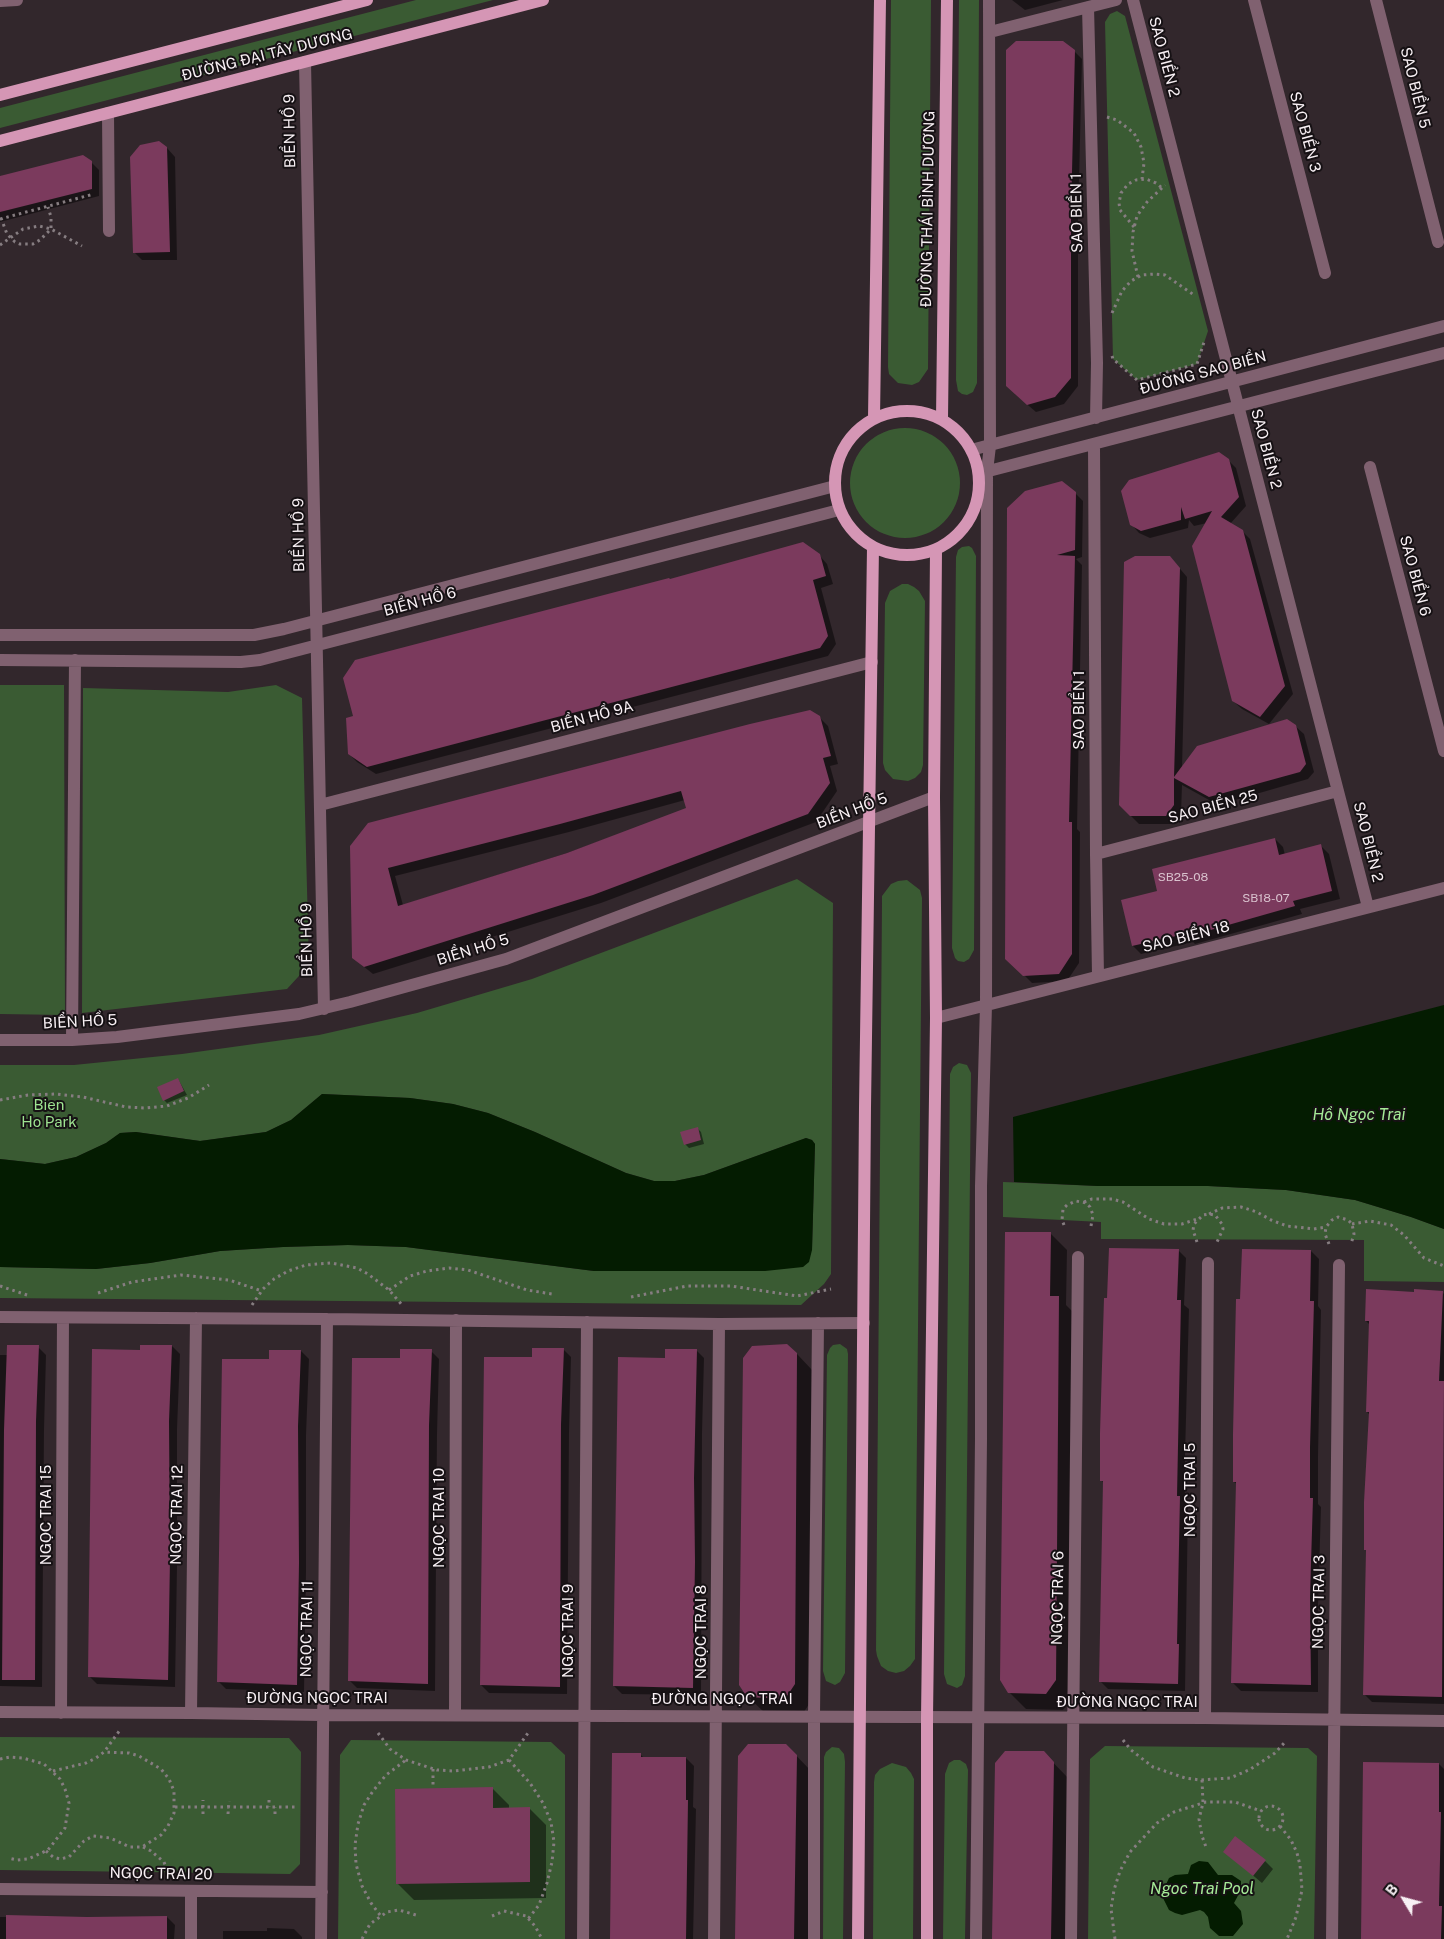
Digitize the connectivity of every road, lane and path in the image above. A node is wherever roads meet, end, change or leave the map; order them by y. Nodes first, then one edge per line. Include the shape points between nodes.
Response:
1 (17, 0) edge
2 (367, 0) edge
3 (543, 0) edge
4 (880, 0) edge
5 (947, 0) edge
6 (989, 0) edge
7 (1116, 0) edge
8 (1132, 0) edge
9 (1254, 0) edge
10 (1376, 0) edge
11 (0, 1) edge
12 (1088, 7) junction
13 (990, 32) junction
14 (305, 62) junction
15 (0, 95) edge
16 (1107, 107) dead end
17 (108, 113) junction
18 (1107, 117) junction
19 (1107, 126) dead end
20 (0, 141) edge
21 (1142, 179) junction
22 (1169, 183) dead end
23 (1162, 188) junction
24 (95, 194) dead end
25 (48, 206) junction
26 (1, 218) edge
27 (1134, 227) junction
28 (51, 229) junction
29 (110, 231) dead end
30 (10, 238) junction
31 (1438, 242) dead end
32 (0, 246) edge
33 (82, 246) dead end
34 (1325, 272) dead end
35 (1138, 277) junction
36 (1197, 289) dead end
37 (1111, 303) dead end
38 (1112, 312) junction
39 (1112, 321) dead end
40 (1444, 326) edge
41 (1208, 331) dead end
42 (1112, 353) dead end
43 (1444, 353) edge
44 (1232, 382) junction
45 (1238, 406) junction
46 (874, 418) junction
47 (1096, 418) junction
48 (942, 419) junction
49 (1094, 444) junction
50 (990, 446) junction
51 (971, 450) junction
52 (1370, 467) dead end
53 (983, 472) junction
54 (835, 486) junction
55 (839, 510) junction
56 (873, 548) junction
57 (936, 550) junction
58 (316, 620) junction
59 (0, 635) edge
60 (317, 645) junction
61 (0, 660) edge
62 (75, 660) junction
63 (872, 662) junction
64 (1444, 751) edge
65 (1338, 791) junction
66 (934, 797) junction
67 (320, 805) junction
68 (870, 822) junction
69 (1096, 854) junction
70 (1444, 888) edge
71 (1368, 907) junction
72 (1098, 976) junction
73 (986, 1005) junction
74 (324, 1009) junction
75 (936, 1018) junction
76 (0, 1040) edge
77 (72, 1040) junction
78 (209, 1086) dead end
79 (0, 1100) edge
80 (1084, 1202) junction
81 (1209, 1214) junction
82 (1197, 1220) junction
83 (1352, 1224) junction
84 (1064, 1225) dead end
85 (1091, 1226) dead end
86 (1326, 1227) junction
87 (1197, 1242) dead end
88 (1217, 1242) dead end
89 (1329, 1244) dead end
90 (1351, 1244) dead end
91 (1078, 1257) dead end
92 (1208, 1263) dead end
93 (1339, 1265) dead end
94 (1444, 1266) edge
95 (0, 1286) edge
96 (831, 1289) dead end
97 (389, 1290) junction
98 (262, 1291) junction
99 (98, 1293) dead end
100 (552, 1294) dead end
101 (30, 1296) dead end
102 (631, 1297) dead end
103 (252, 1305) dead end
104 (404, 1306) dead end
105 (0, 1317) edge
106 (63, 1318) junction
107 (196, 1318) junction
108 (326, 1319) junction
109 (456, 1320) junction
110 (587, 1322) junction
111 (818, 1323) junction
112 (864, 1323) junction
113 (719, 1324) junction
114 (0, 1712) edge
115 (61, 1713) junction
116 (191, 1713) junction
117 (322, 1715) junction
118 (455, 1715) junction
119 (584, 1715) junction
120 (717, 1716) junction
121 (814, 1716) junction
122 (859, 1716) junction
123 (927, 1717) junction
124 (978, 1717) junction
125 (1073, 1718) junction
126 (1205, 1718) junction
127 (1334, 1719) junction
128 (1444, 1721) edge
129 (120, 1730) dead end
130 (378, 1733) dead end
131 (528, 1733) dead end
132 (1124, 1740) dead end
133 (1286, 1741) dead end
134 (104, 1752) junction
135 (0, 1759) edge
136 (406, 1760) junction
137 (509, 1760) junction
138 (433, 1769) junction
139 (53, 1771) junction
140 (1202, 1780) junction
141 (433, 1788) dead end
142 (203, 1800) dead end
143 (229, 1800) dead end
144 (269, 1800) dead end
145 (1202, 1803) junction
146 (175, 1807) junction
147 (203, 1807) junction
148 (229, 1807) junction
149 (269, 1807) junction
150 (275, 1807) junction
151 (297, 1807) dead end
152 (1261, 1811) junction
153 (203, 1814) dead end
154 (228, 1814) dead end
155 (274, 1814) dead end
156 (1280, 1826) junction
157 (142, 1847) junction
158 (1206, 1847) dead end
159 (46, 1851) junction
160 (8, 1858) dead end
161 (169, 1877) dead end
162 (0, 1889) edge
163 (191, 1891) junction
164 (322, 1892) junction
165 (416, 1914) dead end
166 (380, 1915) junction
167 (492, 1916) dead end
168 (528, 1919) junction
169 (191, 1939) edge
170 (321, 1939) edge
171 (362, 1939) edge
172 (542, 1939) edge
173 (583, 1939) edge
174 (714, 1939) edge
175 (814, 1939) edge
176 (858, 1939) edge
177 (927, 1939) edge
178 (976, 1939) edge
179 (1071, 1939) edge
180 (1115, 1939) edge
181 (1287, 1939) edge
182 (1332, 1939) edge

1 - 11 street
2 - 15 main road, ĐƯỜNG ĐẠI TÂY DƯƠNG
3 - 14 main road, ĐƯỜNG ĐẠI TÂY DƯƠNG
4 - 46 main road
5 - 48 main road, ĐƯỜNG THÁI BÌNH DƯƠNG
6 - 13 street
7 - 12 street
8 - 44 street, SAO BIỂN 2
9 - 34 street, SAO BIỂN 3
10 - 31 street, SAO BIỂN 5
12 - 13 street
12 - 47 street, SAO BIỂN 1
13 - 50 street
14 - 17 main road, ĐƯỜNG ĐẠI TÂY DƯƠNG
14 - 58 street, BIỂN HỒ 9
16 - 18 path
17 - 20 main road, ĐƯỜNG ĐẠI TÂY DƯƠNG
17 - 29 street
18 - 19 path
18 - 21 path via 1117,120 1134,133 1144,163
21 - 23 path
21 - 27 path via 1128,184 1119,203 1125,219
22 - 23 path
23 - 27 path via 1147,202
24 - 25 path
25 - 26 path
25 - 28 path
26 - 30 path
27 - 35 path via 1132,251
28 - 30 path via 32,227
28 - 30 path via 33,244 20,244
28 - 33 path
30 - 32 path
35 - 36 path via 1165,275 1199,298
35 - 38 path via 1122,291
37 - 38 path
38 - 39 path
40 - 44 street, ĐƯỜNG SAO BIỂN
41 - 42 path via 1197,364 1138,380 1113,359
43 - 45 street
44 - 45 street, SAO BIỂN 2
44 - 47 street, ĐƯỜNG SAO BIỂN
45 - 49 street
45 - 65 street, SAO BIỂN 2
46 - 48 main road via 908,410
46 - 54 main road via 849,439 836,466
47 - 50 street, ĐƯỜNG SAO BIỂN
48 - 51 main road via 957,430
49 - 53 street
49 - 69 street, SAO BIỂN 1
50 - 51 street, ĐƯỜNG SAO BIỂN
50 - 53 street
51 - 53 main road
52 - 64 street, SAO BIỂN 6
53 - 57 main road via 978,499 967,524
53 - 73 street
54 - 55 main road
54 - 58 street, BIỂN HỒ 6
55 - 56 main road via 853,532
55 - 60 street, BIỂN HỒ 6
56 - 57 main road via 898,555
56 - 63 main road
57 - 66 main road
58 - 59 street, BIỂN HỒ 6 via 241,636
58 - 60 street, BIỂN HỒ 9
60 - 62 street, BIỂN HỒ 6 via 242,662
60 - 67 street, BIỂN HỒ 9
61 - 62 street, BIỂN HỒ 6
62 - 77 street
63 - 67 street, BIỂN HỒ 9A
63 - 68 main road
65 - 69 street, SAO BIỂN 25
65 - 71 street, SAO BIỂN 2
66 - 68 street, BIỂN HỒ 5
66 - 75 main road
67 - 74 street, BIỂN HỒ 9
68 - 74 street, BIỂN HỒ 5 via 506,959
68 - 112 main road
69 - 72 street, SAO BIỂN 1
70 - 71 street, SAO BIỂN 18
71 - 72 street, SAO BIỂN 18
72 - 73 street, SAO BIỂN 18
73 - 75 street, SAO BIỂN 18
73 - 124 street via 980,1186
74 - 77 street, BIỂN HỒ 5 via 118,1037
75 - 123 main road
76 - 77 street, BIỂN HỒ 5
78 - 79 path via 167,1106 146,1108 56,1094
80 - 82 path via 1092,1199 1123,1202 1149,1219 1164,1224
80 - 84 path via 1076,1200 1066,1205 1062,1214
80 - 85 path via 1094,1215
81 - 82 path
81 - 86 path via 1222,1208 1241,1206 1287,1226
81 - 88 path via 1215,1215 1222,1224
82 - 87 path via 1193,1230
83 - 86 path via 1338,1218
83 - 90 path
83 - 94 path via 1370,1221 1391,1225 1424,1258
86 - 89 path
91 - 125 street, NGỌC TRAI 6
92 - 126 street, NGỌC TRAI 5
93 - 127 street, NGỌC TRAI 3
95 - 101 path
96 - 102 path via 797,1296 731,1286 687,1286
97 - 98 path via 357,1268 325,1263 288,1271
97 - 100 path via 410,1276 449,1268 468,1270 527,1290
97 - 104 path
98 - 99 path via 229,1280 181,1275 132,1282
98 - 103 path
105 - 106 street
106 - 107 street
106 - 115 street, NGỌC TRAI 15
107 - 108 street
107 - 116 street, NGỌC TRAI 12
108 - 109 street
108 - 117 street, NGỌC TRAI 11
109 - 110 street
109 - 118 street, NGỌC TRAI 10
110 - 113 street
110 - 119 street, NGỌC TRAI 9
111 - 112 street
111 - 113 street
111 - 121 street
112 - 122 main road
113 - 120 street, NGỌC TRAI 8
114 - 115 street, ĐƯỜNG NGỌC TRAI
115 - 116 street, ĐƯỜNG NGỌC TRAI
116 - 117 street, ĐƯỜNG NGỌC TRAI
117 - 118 street, ĐƯỜNG NGỌC TRAI
117 - 164 street, NGỌC TRAI 11
118 - 119 street, ĐƯỜNG NGỌC TRAI
119 - 120 street, ĐƯỜNG NGỌC TRAI
119 - 173 street, NGỌC TRAI 9
120 - 121 street, ĐƯỜNG NGỌC TRAI
120 - 174 street, NGỌC TRAI 8
121 - 122 street, ĐƯỜNG NGỌC TRAI
121 - 175 street
122 - 123 street, ĐƯỜNG NGỌC TRAI
122 - 176 main road
123 - 124 street, ĐƯỜNG NGỌC TRAI
123 - 177 main road
124 - 125 street, ĐƯỜNG NGỌC TRAI
124 - 178 street
125 - 126 street, ĐƯỜNG NGỌC TRAI
125 - 179 street, NGỌC TRAI 6
126 - 127 street, ĐƯỜNG NGỌC TRAI
127 - 128 street, ĐƯỜNG NGỌC TRAI
127 - 182 street, NGỌC TRAI 3
129 - 134 path
130 - 136 path via 390,1749
131 - 137 path
132 - 140 path via 1131,1750 1153,1767
133 - 140 path via 1275,1753 1249,1770 1230,1778
134 - 139 path via 86,1763
134 - 146 path via 129,1753 161,1769 174,1791
135 - 139 path via 34,1760
136 - 138 path
136 - 166 path via 386,1775 373,1791 358,1824 356,1864 362,1886
137 - 138 path via 472,1770
137 - 168 path via 530,1782 543,1803 551,1822 554,1842 547,1883 539,1905
138 - 141 path
139 - 159 path via 66,1789 68,1815 65,1828
140 - 145 path
142 - 147 path
143 - 148 path
144 - 149 path
145 - 152 path via 1235,1802
145 - 158 path via 1199,1819
145 - 180 path via 1174,1812 1157,1823 1130,1852 1114,1890 1111,1909
146 - 147 path
146 - 157 path via 161,1836
147 - 148 path
147 - 153 path
148 - 149 path
148 - 154 path
149 - 150 path
150 - 151 path
150 - 155 path
152 - 156 path via 1258,1819 1264,1828 1271,1831
152 - 156 path via 1268,1806 1280,1809 1283,1817
156 - 181 path via 1297,1853 1302,1883 1300,1904
157 - 159 path via 130,1847 110,1838 93,1836 69,1857 53,1857
157 - 161 path via 164,1862
159 - 160 path via 28,1858
162 - 163 street, NGỌC TRAI 20
163 - 164 street, NGỌC TRAI 20
163 - 169 street
164 - 170 street, NGỌC TRAI 11
165 - 166 path via 400,1910
166 - 171 path via 370,1924
167 - 168 path via 504,1911
168 - 172 path

